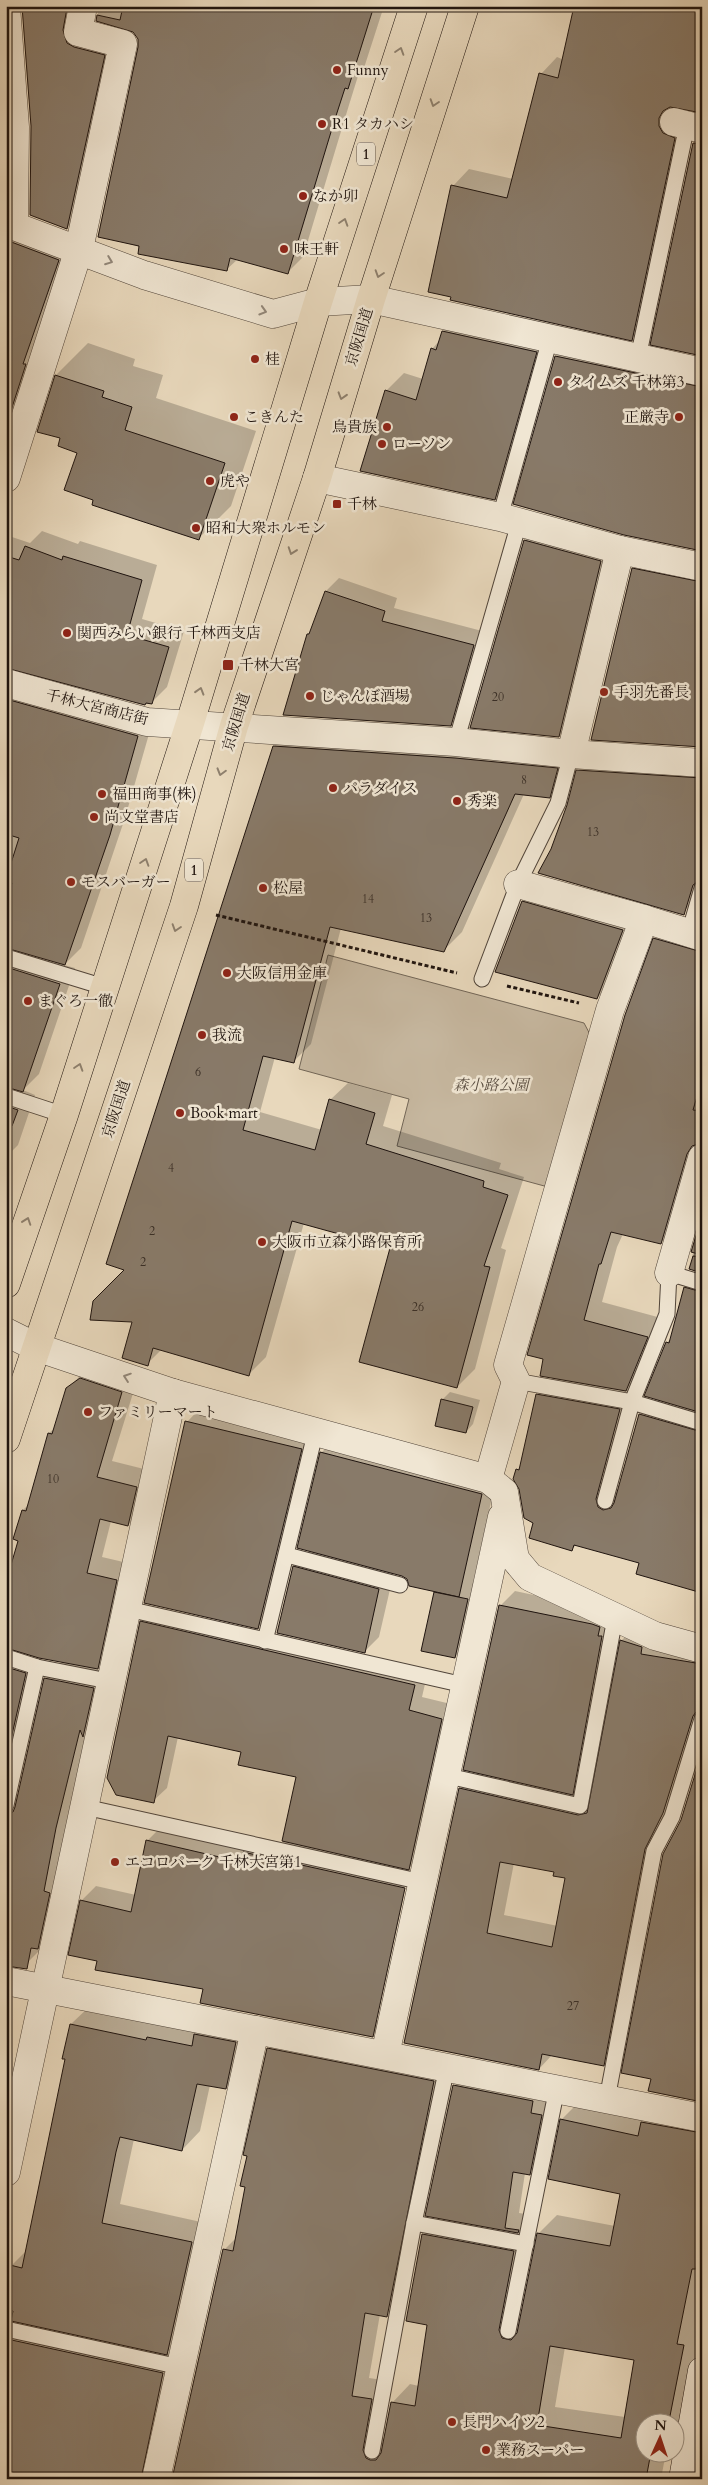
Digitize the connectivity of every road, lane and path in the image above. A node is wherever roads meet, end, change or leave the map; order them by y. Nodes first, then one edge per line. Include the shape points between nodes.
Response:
1 (6, 6) edge
2 (83, 6) edge
3 (414, 6) edge
4 (466, 6) edge
5 (687, 125) edge
6 (10, 224) edge
7 (80, 249) junction
8 (370, 299) junction
9 (318, 302) junction
10 (550, 339) junction
11 (638, 358) junction
12 (702, 372) edge
13 (6, 478) edge
14 (317, 478) junction
15 (510, 520) junction
16 (620, 550) junction
17 (702, 567) edge
18 (6, 683) edge
19 (190, 723) junction
20 (234, 726) junction
21 (456, 742) junction
22 (571, 754) junction
23 (702, 763) edge
24 (518, 884) junction
25 (702, 888) edge
26 (184, 906) junction
27 (644, 919) junction
28 (695, 935) edge
29 (6, 957) edge
30 (482, 979) junction
31 (104, 987) junction
32 (610, 1010) junction
33 (6, 1096) edge
34 (64, 1115) junction
35 (702, 1158) edge
36 (12, 1246) edge
37 (669, 1273) junction
38 (702, 1282) edge
39 (6, 1284) edge
40 (6, 1332) edge
41 (36, 1347) junction
42 (516, 1381) junction
43 (173, 1393) junction
44 (632, 1402) junction
45 (702, 1423) edge
46 (316, 1434) junction
47 (6, 1438) edge
48 (488, 1480) junction
49 (605, 1501) dead end
50 (505, 1502) junction
51 (287, 1555) junction
52 (400, 1584) dead end
53 (128, 1609) junction
54 (615, 1618) junction
55 (265, 1642) junction
56 (702, 1649) edge
57 (6, 1657) edge
58 (37, 1667) junction
59 (112, 1682) junction
60 (464, 1685) junction
61 (702, 1719) edge
62 (444, 1775) junction
63 (6, 1804) edge
64 (85, 1808) junction
65 (422, 1882) junction
66 (6, 1981) edge
67 (46, 1989) junction
68 (255, 2030) junction
69 (385, 2055) junction
70 (447, 2067) junction
71 (557, 2088) junction
72 (607, 2099) junction
73 (702, 2118) edge
74 (6, 2172) edge
75 (414, 2223) junction
76 (526, 2244) junction
77 (6, 2329) edge
78 (508, 2331) dead end
79 (180, 2367) junction
80 (702, 2371) edge
81 (372, 2452) dead end
82 (156, 2479) edge
83 (683, 2479) edge

1 - 6 street via 15,127
2 - 7 street via 78,32 122,44
9 -> 3 highway, 1
4 -> 8 highway, 京阪国道 / 1
5 - 11 lane
6 - 7 street
7 -> 9 street via 144,275 273,314
7 - 13 street
8 - 9 street
8 - 10 street
8 -> 14 highway, 京阪国道 / 1
19 -> 9 highway, 1
10 - 11 street
10 - 15 lane
11 - 12 street
14 - 15 street
14 -> 20 highway, 京阪国道 / 1
15 - 16 street
15 - 21 lane
16 - 17 street
16 - 22 street
18 - 19 street, 千林大宮商店街 via 147,722
19 - 20 street, 千林大宮商店街
31 -> 19 highway, 1
20 - 21 street, 千林大宮商店街 via 371,725
20 -> 26 highway, 京阪国道 / 1
21 - 22 street, 千林大宮商店街
22 - 23 street, 千林大宮商店街
22 - 24 lane via 558,803
24 - 27 street
24 - 30 lane
25 - 28 lane
26 - 30 path
26 -> 41 highway, 京阪国道 / 1
27 - 28 street
27 - 32 street
29 - 31 lane
30 - 32 path
34 -> 31 highway, 1
32 - 42 street via 508,1365
33 - 34 lane
36 -> 34 highway, 1
35 - 37 street
36 - 39 highway, 1
37 - 38 lane
37 - 44 lane via 667,1314
40 - 41 street
43 -> 41 street
41 - 47 highway, 京阪国道 / 1
42 - 44 lane
42 - 48 street
43 - 46 street
43 - 53 street
44 - 45 lane
44 - 49 lane
46 - 48 street
46 - 51 lane
48 - 50 street via 504,1492
50 - 54 street via 516,1558 530,1577
50 - 60 street
51 - 52 lane
51 - 55 lane
53 - 55 lane
53 - 59 street
54 - 56 street via 655,1636
54 - 62 lane via 580,1806
55 - 60 lane
57 - 58 lane
58 - 59 lane
58 - 63 lane
59 - 64 street
60 - 62 street
61 - 72 lane via 672,1818 654,1851
62 - 65 street
64 - 65 lane
64 - 67 street
65 - 69 street
66 - 67 street
67 - 68 street
67 - 74 street
68 - 69 street
68 - 79 street
69 - 70 street
70 - 71 street
70 - 75 lane
71 - 72 street
71 - 76 lane
72 - 73 street
75 - 76 lane
75 - 81 lane
76 - 78 lane
77 - 79 lane
79 - 82 street
80 - 83 street

